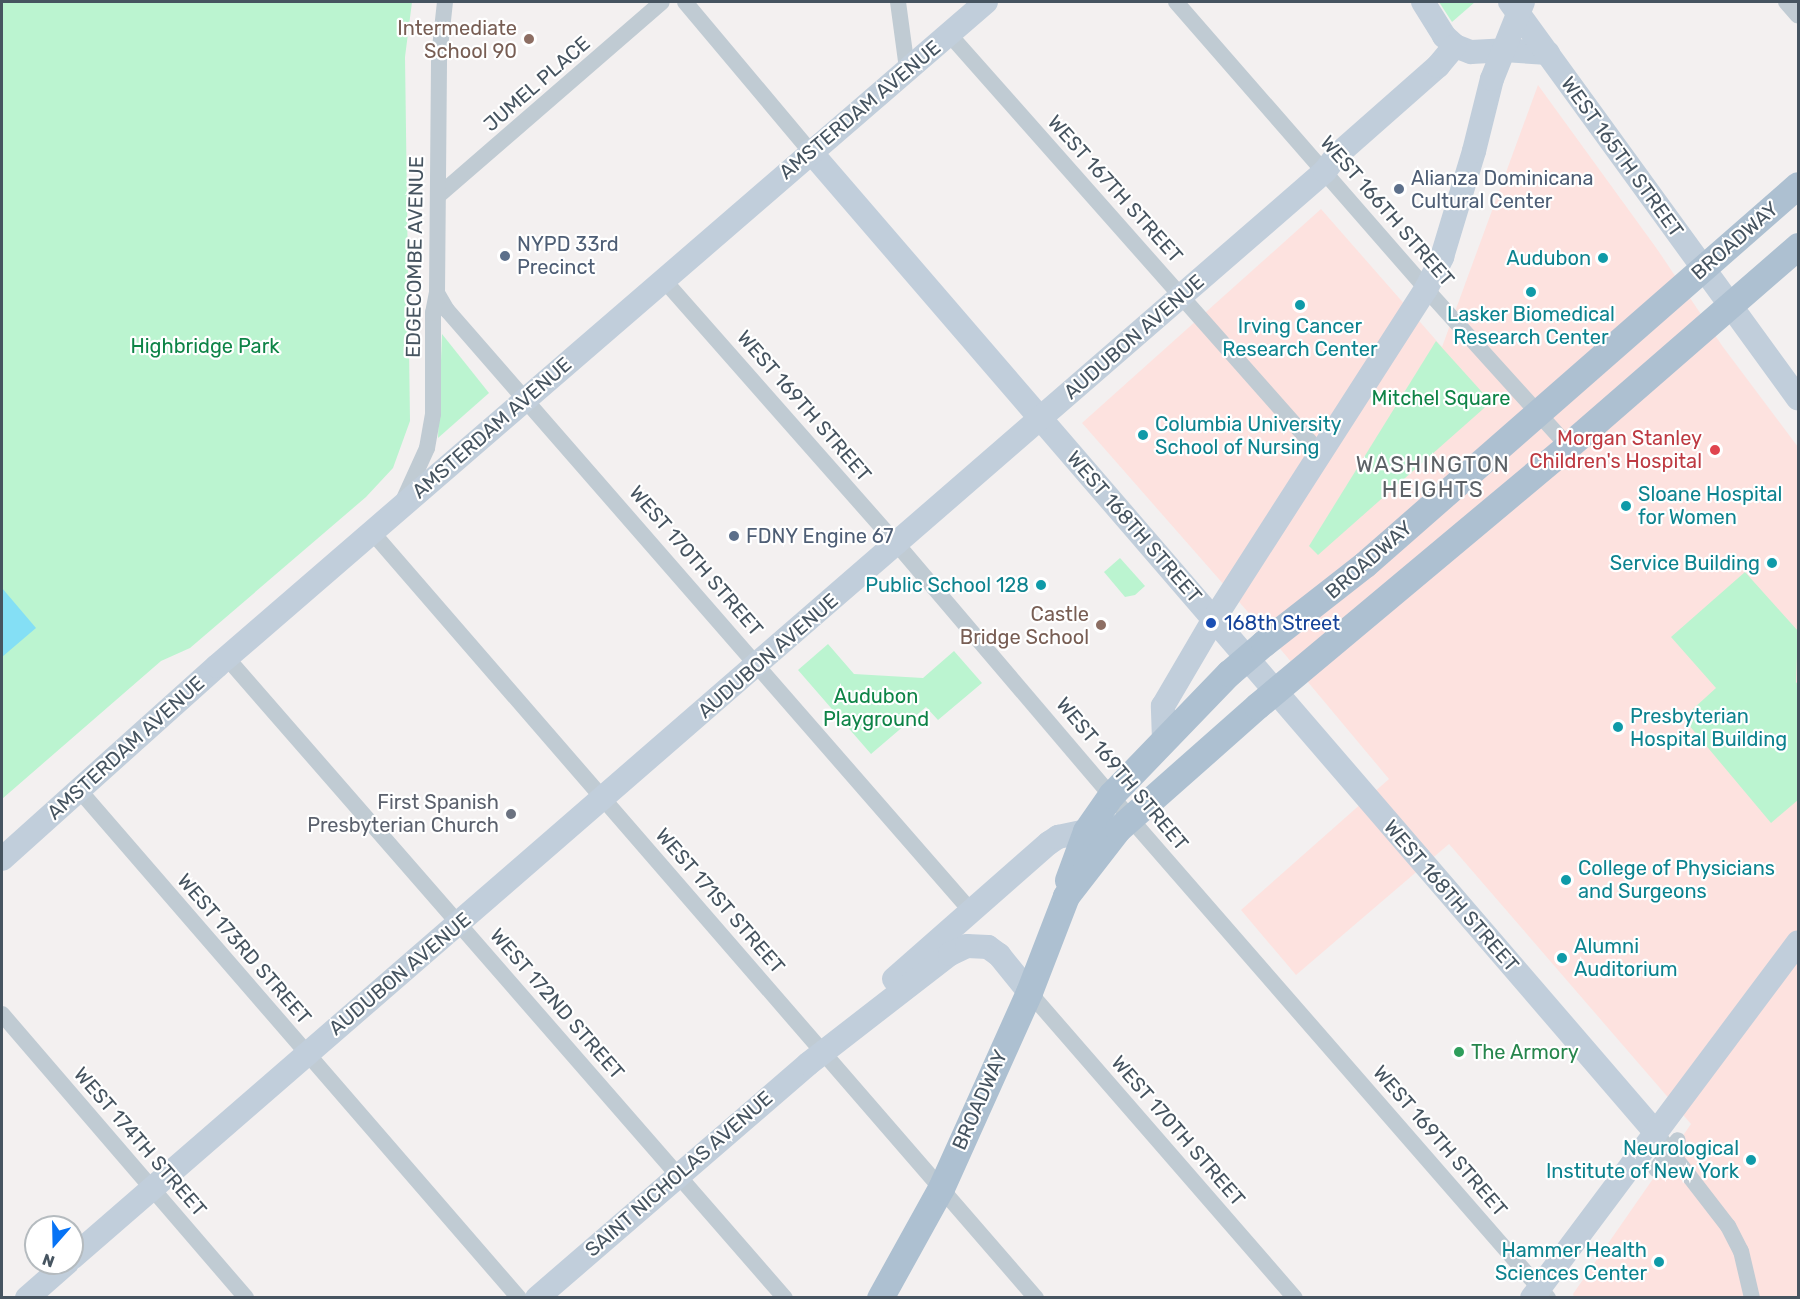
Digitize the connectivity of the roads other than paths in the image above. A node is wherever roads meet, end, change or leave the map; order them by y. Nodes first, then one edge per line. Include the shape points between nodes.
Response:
1 (446, 2) edge
2 (662, 2) edge
3 (684, 2) edge
4 (898, 2) edge
5 (986, 2) edge
6 (1176, 2) edge
7 (1423, 2) edge
8 (1786, 2) edge
9 (1517, 5) edge
10 (1798, 15) edge
11 (949, 34) junction
12 (1455, 46) junction
13 (1504, 50) junction
14 (1548, 53) junction
15 (907, 69) junction
16 (810, 151) junction
17 (1324, 171) junction
18 (1798, 185) edge
19 (438, 196) junction
20 (1798, 246) edge
21 (1702, 269) junction
22 (663, 279) junction
23 (1426, 289) junction
24 (437, 293) junction
25 (1181, 296) junction
26 (1732, 304) junction
27 (526, 398) junction
28 (1798, 399) edge
29 (1538, 411) junction
30 (1039, 418) junction
31 (1568, 446) junction
32 (1320, 453) junction
33 (400, 508) junction
34 (372, 532) junction
35 (896, 543) junction
36 (1386, 546) junction
37 (1408, 580) junction
38 (1214, 619) junction
39 (227, 658) junction
40 (1247, 658) junction
41 (759, 664) junction
42 (1275, 691) junction
43 (1164, 740) junction
44 (80, 791) junction
45 (1111, 795) junction
46 (603, 800) junction
47 (1129, 817) junction
48 (1086, 831) junction
49 (2, 859) edge
50 (1066, 896) junction
51 (971, 911) junction
52 (459, 924) junction
53 (1798, 943) edge
54 (1029, 992) junction
55 (2, 1014) edge
56 (823, 1052) junction
57 (307, 1054) junction
58 (1668, 1142) junction
59 (1656, 1169) dead end
60 (678, 1174) junction
61 (941, 1188) junction
62 (152, 1189) junction
63 (84, 1248) edge
64 (53, 1275) edge
65 (1540, 1294) edge
66 (27, 1298) edge
67 (246, 1298) edge
68 (519, 1298) edge
69 (537, 1298) edge
70 (785, 1298) edge
71 (880, 1298) edge
72 (1036, 1298) edge
73 (1295, 1298) edge
74 (1752, 1298) edge

1 - 19 street, EDGECOMBE AVENUE via 439,57
2 - 19 street, JUMEL PLACE
3 - 16 street, WEST 168TH STREET
4 - 15 street
5 - 11 main road, AMSTERDAM AVENUE
6 - 17 street, WEST 166TH STREET
7 - 12 main road via 1444,36
8 - 10 street
9 - 13 main road
9 - 14 main road, WEST 165TH STREET
11 - 15 main road, AMSTERDAM AVENUE
11 - 25 street, WEST 167TH STREET
12 - 13 main road via 1471,52
12 - 17 main road, AUDUBON AVENUE
13 - 14 main road
13 - 23 main road via 1492,79 1451,231
14 - 21 main road, WEST 165TH STREET
15 - 16 main road, AMSTERDAM AVENUE
16 - 22 main road, AMSTERDAM AVENUE
16 - 30 main road, WEST 168TH STREET
17 - 23 street, WEST 166TH STREET
17 - 25 main road, AUDUBON AVENUE
18 - 21 main road, BROADWAY
19 - 24 street, EDGECOMBE AVENUE
20 - 26 main road, BROADWAY
21 - 26 main road, WEST 165TH STREET
21 - 29 main road, BROADWAY
22 - 27 main road, AMSTERDAM AVENUE
22 - 35 street, WEST 169TH STREET
23 - 29 street, WEST 166TH STREET
23 - 32 main road
24 - 27 street, WEST 170TH STREET via 447,310
24 - 33 street, EDGECOMBE AVENUE via 429,440
25 - 30 main road, AUDUBON AVENUE
25 - 32 street, WEST 167TH STREET
26 - 28 main road, WEST 165TH STREET
26 - 31 main road, BROADWAY
27 - 33 main road, AMSTERDAM AVENUE
27 - 41 street, WEST 170TH STREET
29 - 31 street, WEST 166TH STREET
29 - 36 main road, BROADWAY
30 - 35 main road, AUDUBON AVENUE
30 - 38 main road, WEST 168TH STREET
31 - 37 main road, BROADWAY
32 - 38 main road
33 - 34 main road, AMSTERDAM AVENUE
34 - 39 main road, AMSTERDAM AVENUE
34 - 46 street, WEST 171ST STREET
35 - 41 main road, AUDUBON AVENUE
35 - 45 street, WEST 169TH STREET
36 - 37 main road
36 - 40 main road, BROADWAY
37 - 42 main road, BROADWAY
38 - 40 main road, WEST 168TH STREET
38 - 43 main road via 1163,706
39 - 44 main road, AMSTERDAM AVENUE
39 - 52 street, WEST 172ND STREET
40 - 42 main road, WEST 168TH STREET
40 - 43 main road, BROADWAY
41 - 46 main road, AUDUBON AVENUE
41 - 51 street, WEST 170TH STREET
42 - 47 main road, BROADWAY
42 - 58 main road, WEST 168TH STREET
43 - 45 main road, BROADWAY
44 - 49 main road, AMSTERDAM AVENUE
44 - 57 street, WEST 173RD STREET
45 - 47 street, WEST 169TH STREET
45 - 48 main road, BROADWAY
46 - 52 main road, AUDUBON AVENUE
46 - 56 street, WEST 171ST STREET
47 - 50 main road, BROADWAY
47 - 65 street, WEST 169TH STREET
48 - 50 main road, BROADWAY
48 - 51 main road, SAINT NICHOLAS AVENUE via 1058,837
50 - 54 main road, BROADWAY
51 - 56 main road, SAINT NICHOLAS AVENUE via 874,997
52 - 57 main road, AUDUBON AVENUE
52 - 60 street, WEST 172ND STREET
53 - 58 main road
54 - 56 main road, SAINT NICHOLAS AVENUE via 994,951 982,945 967,946 942,960
54 - 61 main road, BROADWAY
54 - 73 street, WEST 170TH STREET
55 - 62 street, WEST 174TH STREET
56 - 60 main road, SAINT NICHOLAS AVENUE
56 - 61 street, WEST 171ST STREET
57 - 62 main road, AUDUBON AVENUE
57 - 68 street, WEST 173RD STREET
58 - 59 street
58 - 65 main road
58 - 74 street via 1728,1226 1741,1251
60 - 69 main road, SAINT NICHOLAS AVENUE
60 - 70 street, WEST 172ND STREET
61 - 71 main road, BROADWAY
61 - 72 street, WEST 171ST STREET
62 - 63 main road, AUDUBON AVENUE
62 - 67 street, WEST 174TH STREET
64 - 66 main road

